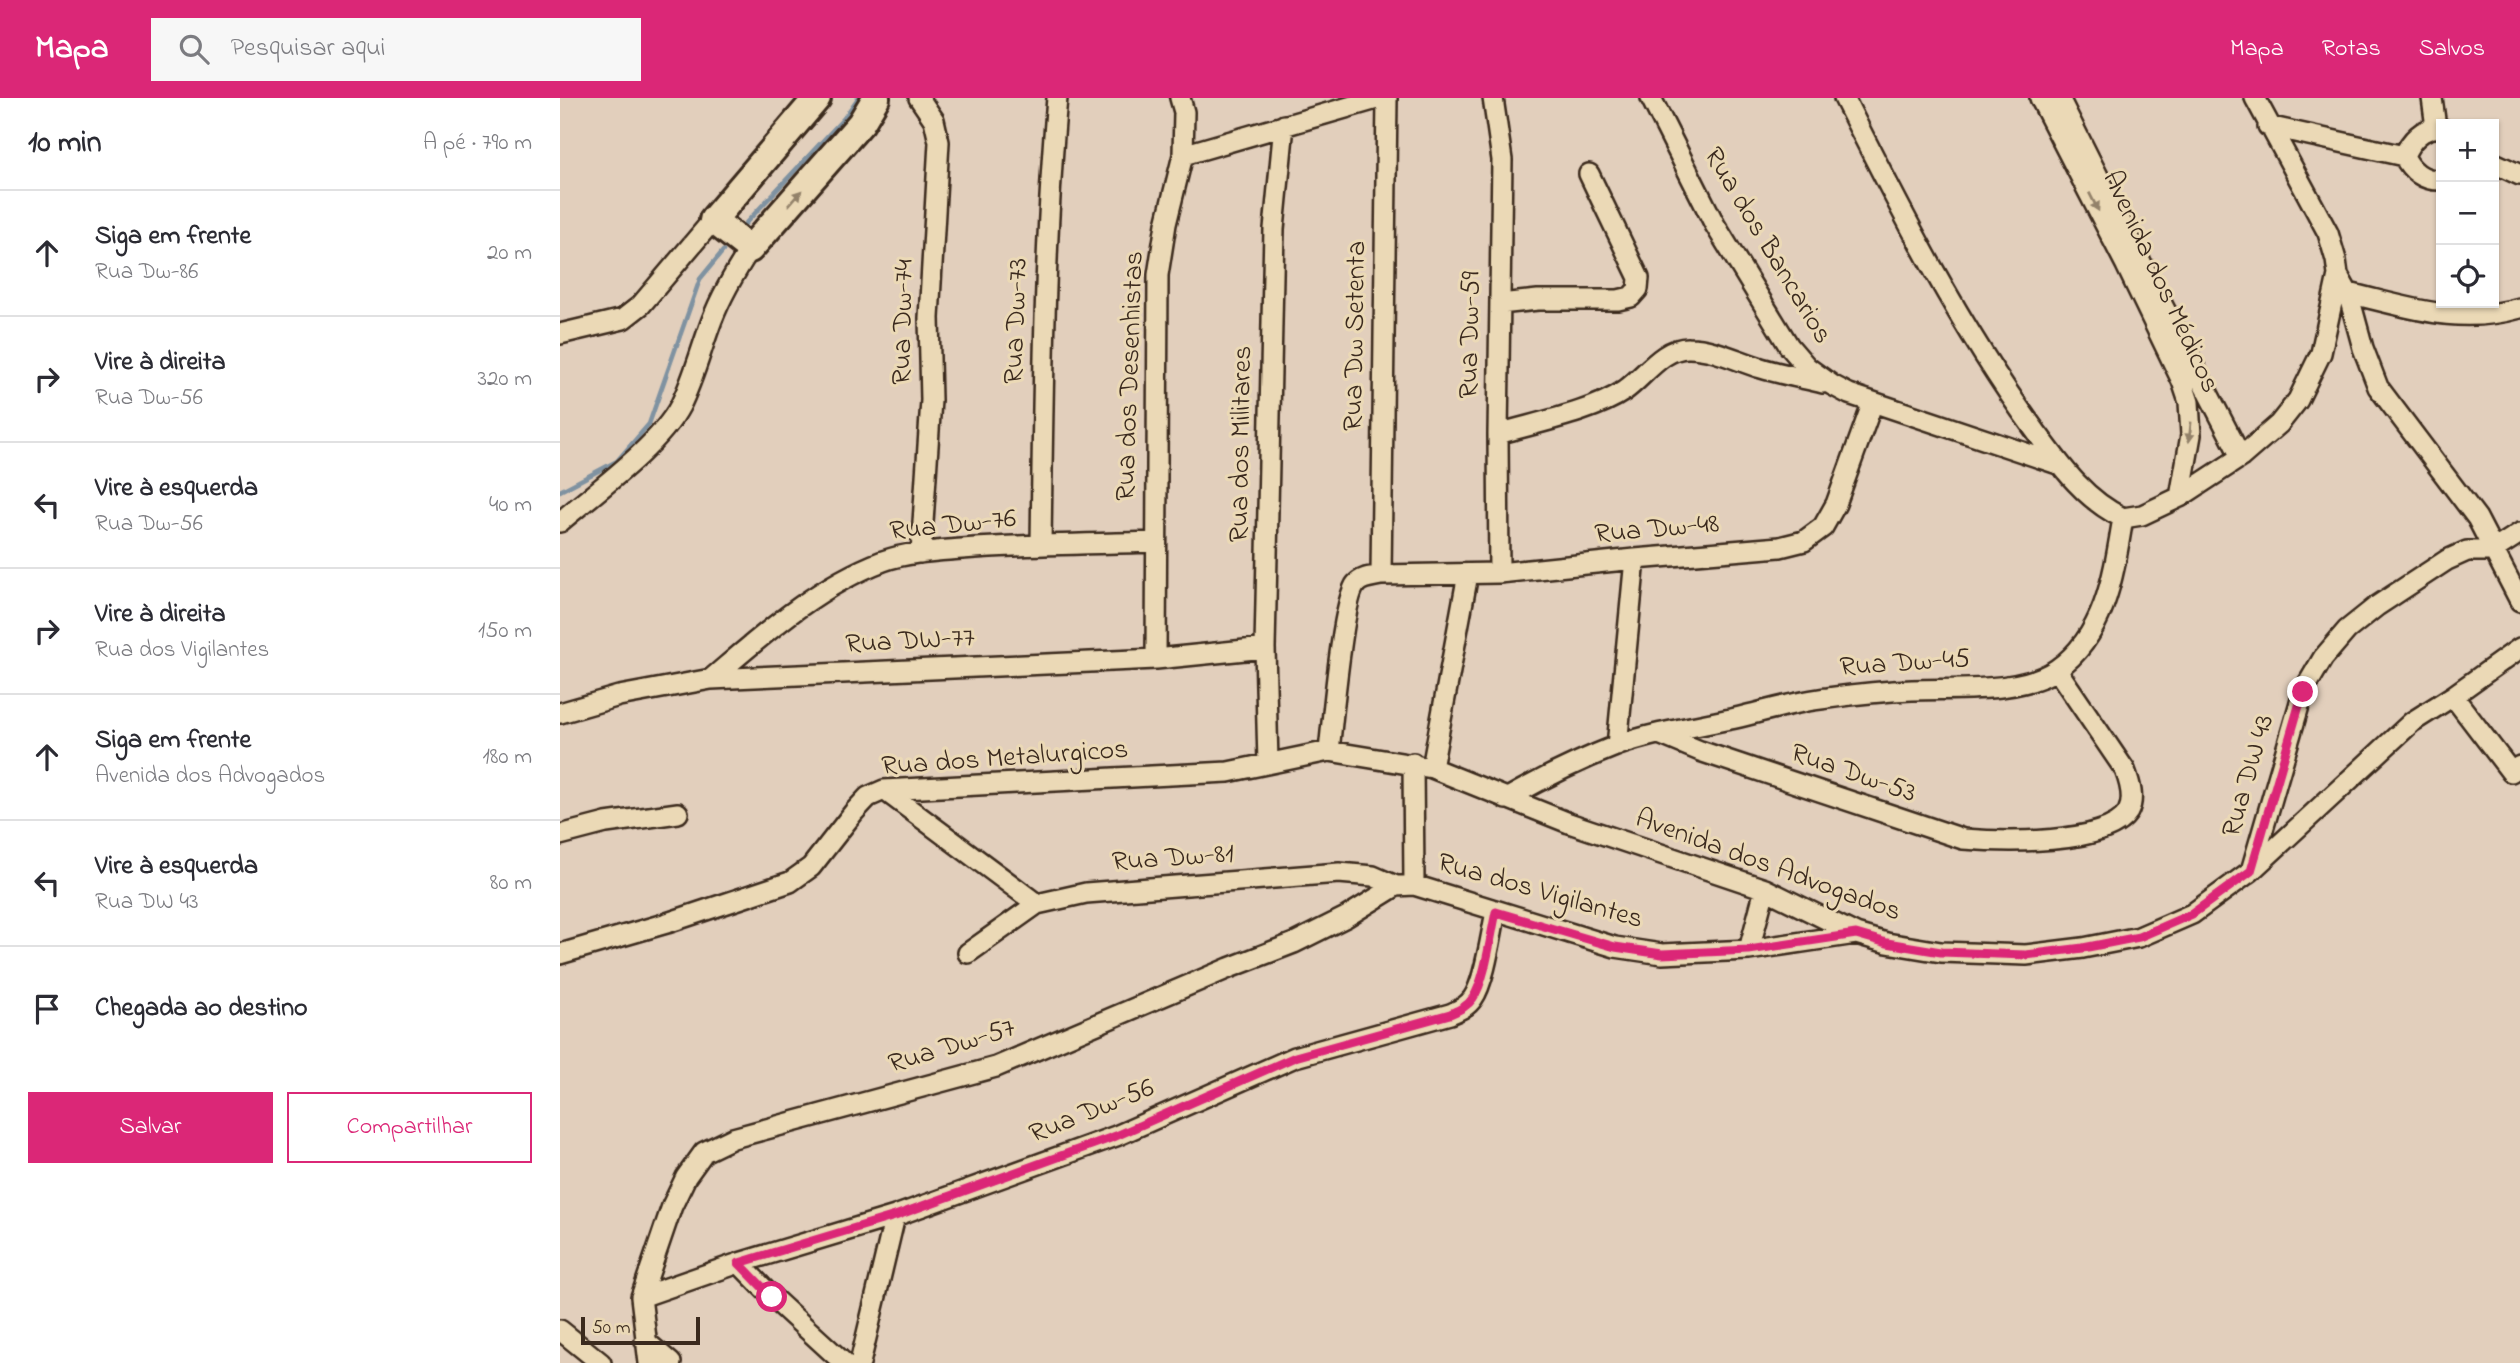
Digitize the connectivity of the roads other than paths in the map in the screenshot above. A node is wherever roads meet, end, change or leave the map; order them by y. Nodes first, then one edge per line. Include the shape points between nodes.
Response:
1 (817, 98) edge
2 (876, 98) edge
3 (919, 98) edge
4 (1056, 98) edge
5 (1180, 98) edge
6 (1380, 98) edge
7 (1387, 98) edge
8 (1493, 98) edge
9 (1651, 98) edge
10 (1843, 98) edge
11 (2040, 98) edge
12 (2059, 98) edge
13 (2255, 98) edge
14 (2432, 98) edge
15 (2436, 119) edge
16 (1284, 125) junction
17 (2268, 126) junction
18 (2436, 128) edge
19 (1184, 155) junction
20 (2404, 156) junction
21 (2082, 162) junction
22 (2499, 165) edge
23 (1589, 174) dead end
24 (2520, 175) edge
25 (2436, 179) edge
26 (713, 220) junction
27 (750, 249) junction
28 (2338, 275) junction
29 (2348, 293) junction
30 (1500, 304) junction
31 (2520, 308) edge
32 (2156, 310) junction
33 (560, 334) edge
34 (1832, 385) junction
35 (1873, 402) junction
36 (1498, 434) junction
37 (2241, 457) junction
38 (2061, 465) junction
39 (2180, 497) junction
40 (2123, 518) junction
41 (560, 522) edge
42 (2520, 533) edge
43 (1155, 542) junction
44 (1041, 545) junction
45 (2492, 551) junction
46 (921, 553) junction
47 (1635, 559) junction
48 (1499, 573) junction
49 (1468, 574) junction
50 (1381, 575) junction
51 (2520, 601) edge
52 (1265, 648) junction
53 (2520, 648) edge
54 (1156, 659) junction
55 (2057, 670) junction
56 (712, 679) junction
57 (2453, 696) junction
58 (560, 713) edge
59 (1659, 734) junction
60 (1617, 746) junction
61 (1329, 751) junction
62 (1268, 763) junction
63 (1413, 763) junction
64 (2520, 766) edge
65 (1432, 768) junction
66 (884, 790) junction
67 (1506, 799) junction
68 (678, 813) dead end
69 (560, 835) edge
70 (2251, 871) junction
71 (1405, 886) junction
72 (1765, 889) junction
73 (1037, 904) junction
74 (1496, 912) junction
75 (1856, 934) junction
76 (1749, 950) junction
77 (968, 953) dead end
78 (560, 954) edge
79 (895, 1216) junction
80 (739, 1263) junction
81 (641, 1297) junction
82 (560, 1330) edge
83 (645, 1341) junction
84 (601, 1363) edge
85 (649, 1363) edge
86 (671, 1363) edge
87 (844, 1363) edge
88 (860, 1363) edge

1 - 26 street
27 -> 2 street via 861,123
3 - 46 street, Rua Dw-74 via 934,120 939,142 929,318 931,413
4 - 44 street, Rua Dw-73 via 1044,318
5 - 19 street, Rua dos Desenhistas
6 - 16 street
7 - 50 street, Rua Dw Setenta
8 - 30 street, Rua Dw-59 via 1502,160
9 - 34 street, Rua dos Bancarios via 1715,225 1789,346 1807,368
10 - 38 street via 1996,377
11 - 21 street, Avenida dos Médicos
12 - 21 street, Avenida dos Médicos
13 - 17 street
14 - 15 street
16 - 19 street
16 - 52 street, Rua dos Militares via 1274,229
17 - 20 street
17 - 28 street via 2328,233
18 - 20 street via 2418,136
19 - 43 street, Rua dos Desenhistas via 1158,275
20 - 25 street via 2416,173
21 - 32 street, Avenida dos Médicos
22 - 24 street
23 - 30 street via 1639,278 1638,289 1631,297 1618,300
26 - 27 street
26 - 33 street via 641,305 623,319
27 - 41 street via 730,278 678,408 647,448
28 - 29 street
28 - 37 street via 2321,353 2298,400 2280,424
29 - 31 street via 2471,317
29 - 45 street via 2378,387 2477,518
30 - 36 street, Rua Dw-59
32 - 37 street, Avenida dos Médicos
32 -> 39 street, Avenida dos Médicos via 2189,402 2191,435
34 - 35 street, Rua dos Bancarios
34 - 36 street via 1687,347 1666,354 1623,392 1599,404
35 - 38 street, Rua dos Bancarios
35 - 47 street, Rua Dw-48 via 1836,504 1822,527 1804,541
36 - 48 street, Rua Dw-59
37 - 39 street
38 - 40 street via 2087,495
39 - 40 street via 2142,515
40 - 55 street via 2114,574 2099,618 2080,648
42 - 45 street
43 - 44 street, Rua Dw-76
43 - 54 street, Rua dos Desenhistas
44 - 46 street, Rua Dw-76
45 - 51 street
45 - 70 street, Rua DW 43 via 2466,551 2447,560 2376,606 2347,629 2323,658 2303,692
46 - 56 street, Rua Dw-76 via 884,561 843,580 787,615
47 - 48 street, Rua Dw-48
47 - 60 street
48 - 49 street, Rua Dw-48
49 - 50 street, Rua Dw-48
49 - 65 street
50 - 61 street, Rua Dw-48 via 1357,582 1350,597
52 - 54 street, Rua DW-77
52 - 62 street, Rua dos Militares
53 - 57 street, Avenida dos Advogados
54 - 56 street, Rua DW-77
55 - 59 street, Rua Dw-45 via 2003,686 1825,698
55 - 59 street, Rua Dw-53 via 2125,770 2132,788 2129,810 2117,824 2098,831 2035,841 1963,839
56 - 58 street, Rua DW-77 via 619,696
57 - 64 street via 2511,772
57 - 70 street, Avenida dos Advogados via 2412,722
59 - 60 street, Rua Dw-45
60 - 67 street, Rua Dw-45
61 - 62 street, Rua dos Metalurgicos
61 - 63 street, Avenida dos Advogados
62 - 66 street, Rua dos Metalurgicos via 1182,776
63 - 65 street, Avenida dos Advogados
63 - 71 street, Rua dos Vigilantes
65 - 67 street, Avenida dos Advogados
66 - 73 street
66 - 78 street, Rua dos Metalurgicos via 868,797 811,867 790,882
67 - 72 street, Avenida dos Advogados
68 - 69 street
70 - 75 street, Avenida dos Advogados via 2192,914 2139,937 2083,948 2026,955 1941,952
71 - 73 street, Rua Dw-81 via 1373,876 1339,873 1086,893
71 - 74 street, Rua dos Vigilantes
71 - 81 street, Rua Dw-57 via 1294,943 996,1067 733,1138 704,1152 672,1206
72 - 75 street, Avenida dos Advogados
72 - 76 street
73 - 77 street, Rua Dw-81
74 - 76 street, Rua dos Vigilantes via 1615,947 1662,954
74 - 79 street, Rua Dw-56 via 1479,986 1465,1007 1295,1057 1116,1136
75 - 76 street, Rua dos Vigilantes
79 - 80 street, Rua Dw-56
79 - 88 street
80 - 81 street, Rua Dw-56
80 - 87 street
81 - 83 street, Rua Dw-57
82 - 84 street
83 - 85 street, Rua Dw-57
83 - 86 street

